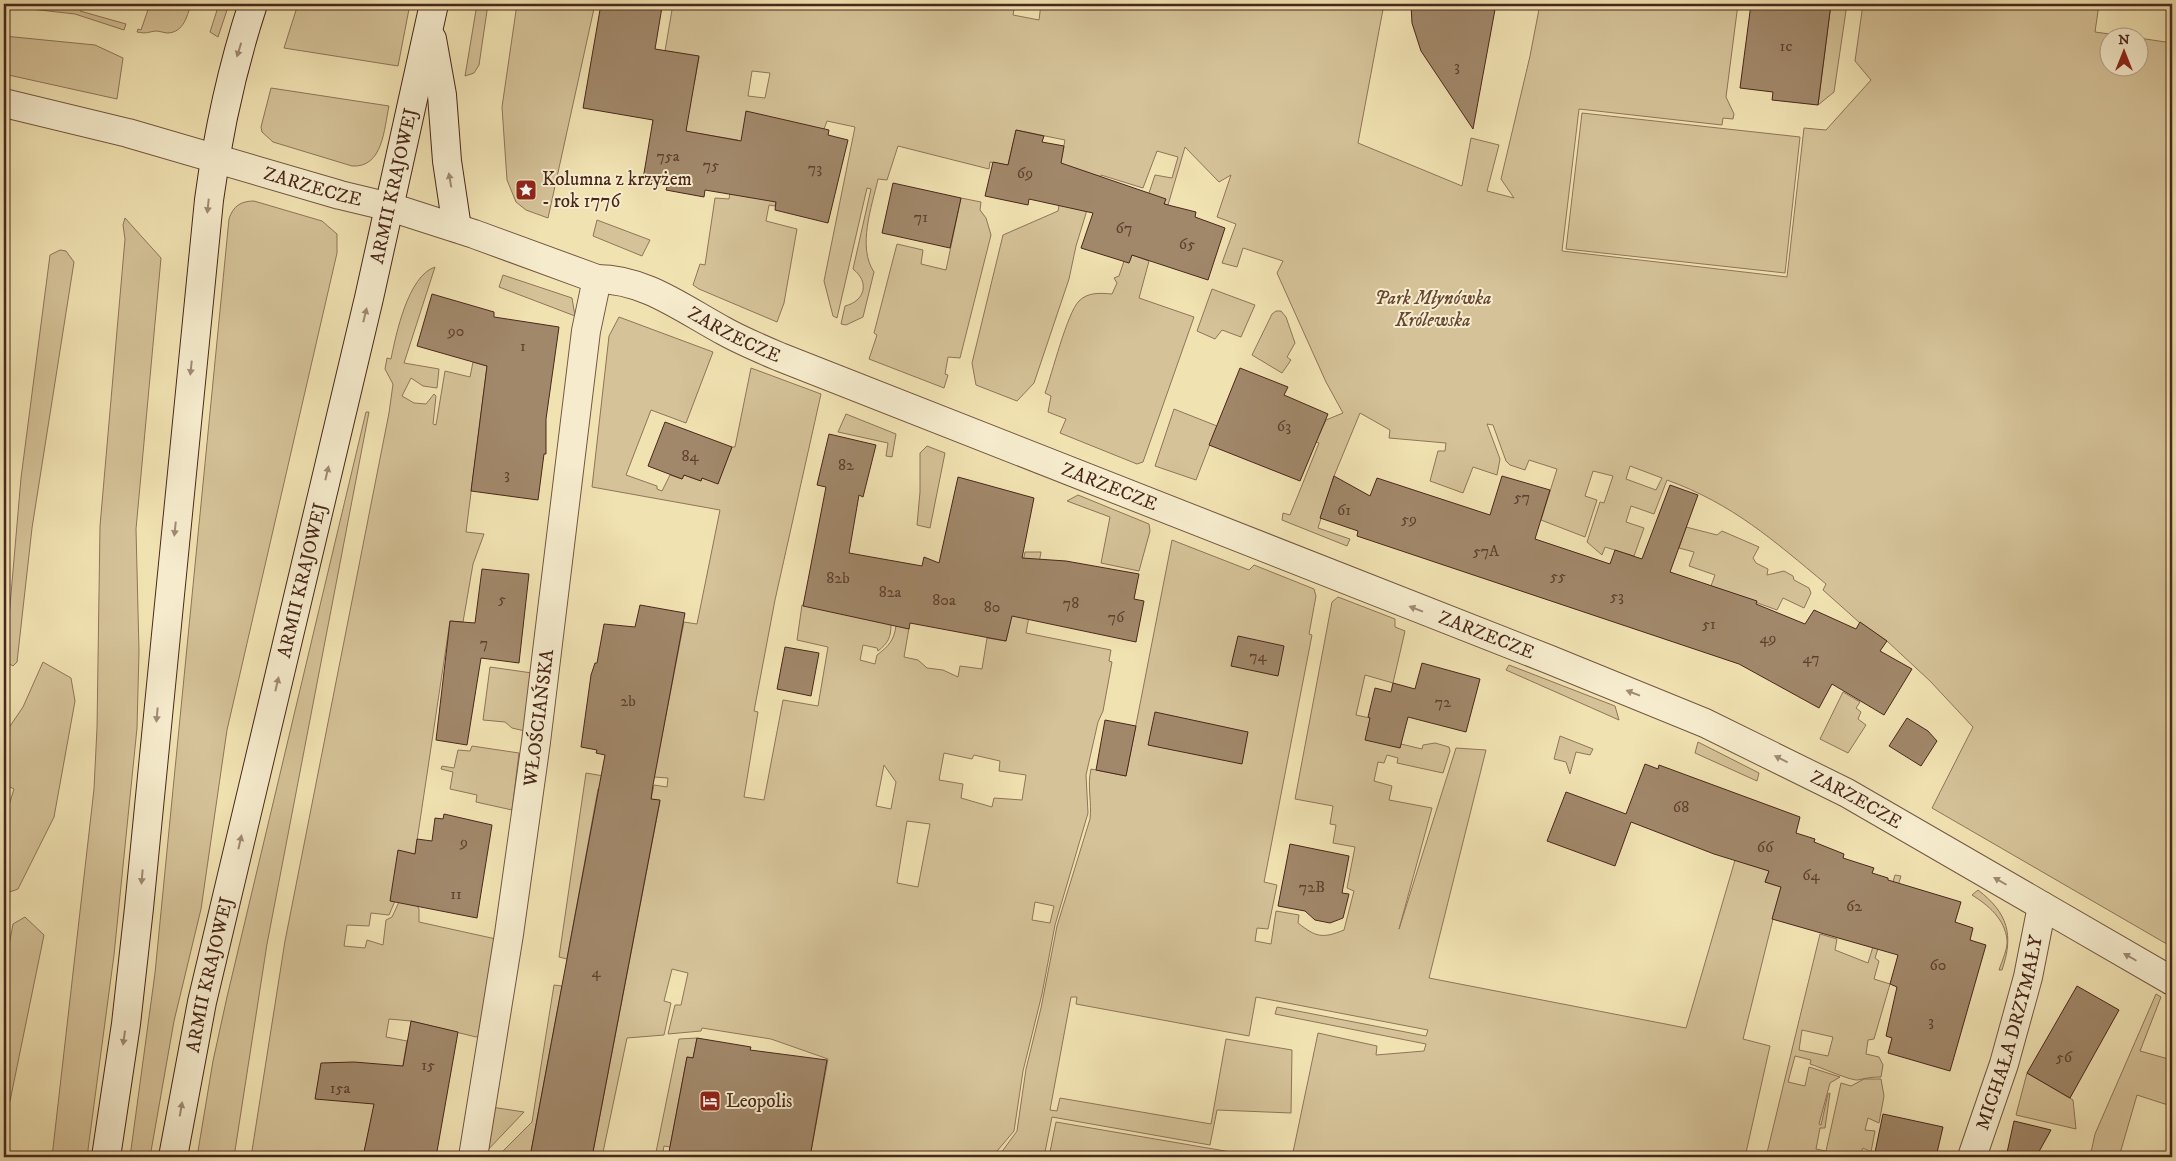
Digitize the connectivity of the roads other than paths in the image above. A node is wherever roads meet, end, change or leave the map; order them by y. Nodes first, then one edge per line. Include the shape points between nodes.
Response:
1 (253, 4) edge
2 (432, 14) edge
3 (4, 103) edge
4 (215, 158) junction
5 (390, 207) junction
6 (457, 228) junction
7 (597, 279) junction
8 (2042, 906) junction
9 (2172, 981) edge
10 (106, 1157) edge
11 (173, 1157) edge
12 (473, 1157) edge
13 (1972, 1157) edge

1 -> 4 street via 235,63
2 - 5 street, ARMII KRAJOWEJ
6 -> 2 street
3 - 4 street, ZARZECZE
4 - 5 street, ZARZECZE
4 -> 10 street via 195,324 139,908
5 - 6 street, ZARZECZE
11 -> 5 street, ARMII KRAJOWEJ via 202,1002
6 - 7 street, ZARZECZE
8 -> 7 street, ZARZECZE via 1847,793 1697,720 780,357 724,332 646,288 614,279
7 - 12 street, WŁOŚCIAŃSKA via 586,331 509,934
9 -> 8 street, ZARZECZE
8 - 13 street, MICHAŁA DRZYMAŁY via 2028,977 2004,1064

